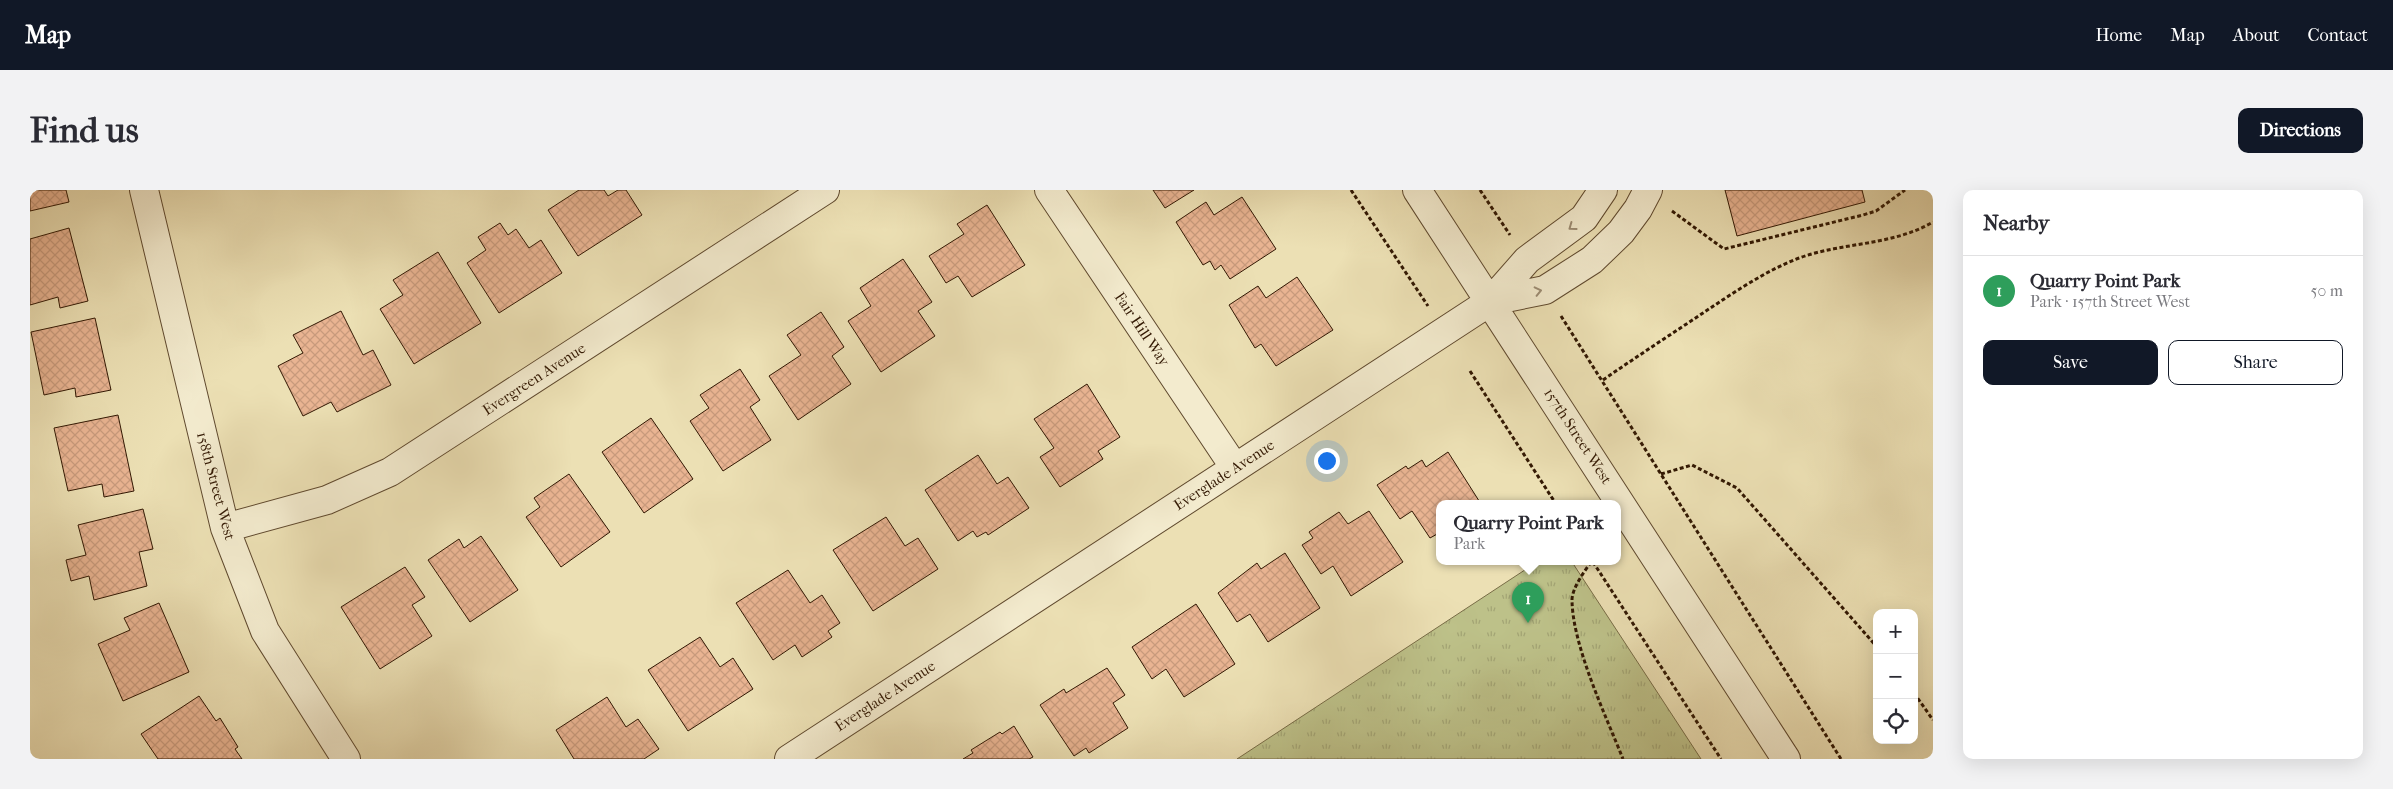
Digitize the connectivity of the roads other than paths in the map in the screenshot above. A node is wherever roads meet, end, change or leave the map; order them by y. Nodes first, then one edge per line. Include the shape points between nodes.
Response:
1 (144, 190) edge
2 (825, 190) edge
3 (1049, 190) edge
4 (1417, 190) edge
5 (1603, 190) edge
6 (1657, 198) edge
7 (1491, 301) junction
8 (1235, 468) junction
9 (1619, 500) edge
10 (1621, 503) edge
11 (225, 528) junction
12 (346, 759) edge
13 (789, 759) edge
14 (1786, 759) edge

1 - 11 street, 158th Street West
2 - 11 street, Evergreen Avenue via 390,472 327,500
3 - 8 street, Fair Hill Way
4 - 7 street, 157th Street West
5 -> 7 street via 1584,218 1520,250
7 -> 6 street, Everglade Avenue via 1546,290 1592,260 1621,232 1638,209
7 - 8 street, Everglade Avenue
7 - 9 street, 157th Street West
8 - 13 street, Everglade Avenue
10 - 14 street, 157th Street West
11 - 12 street, 158th Street West via 265,631

